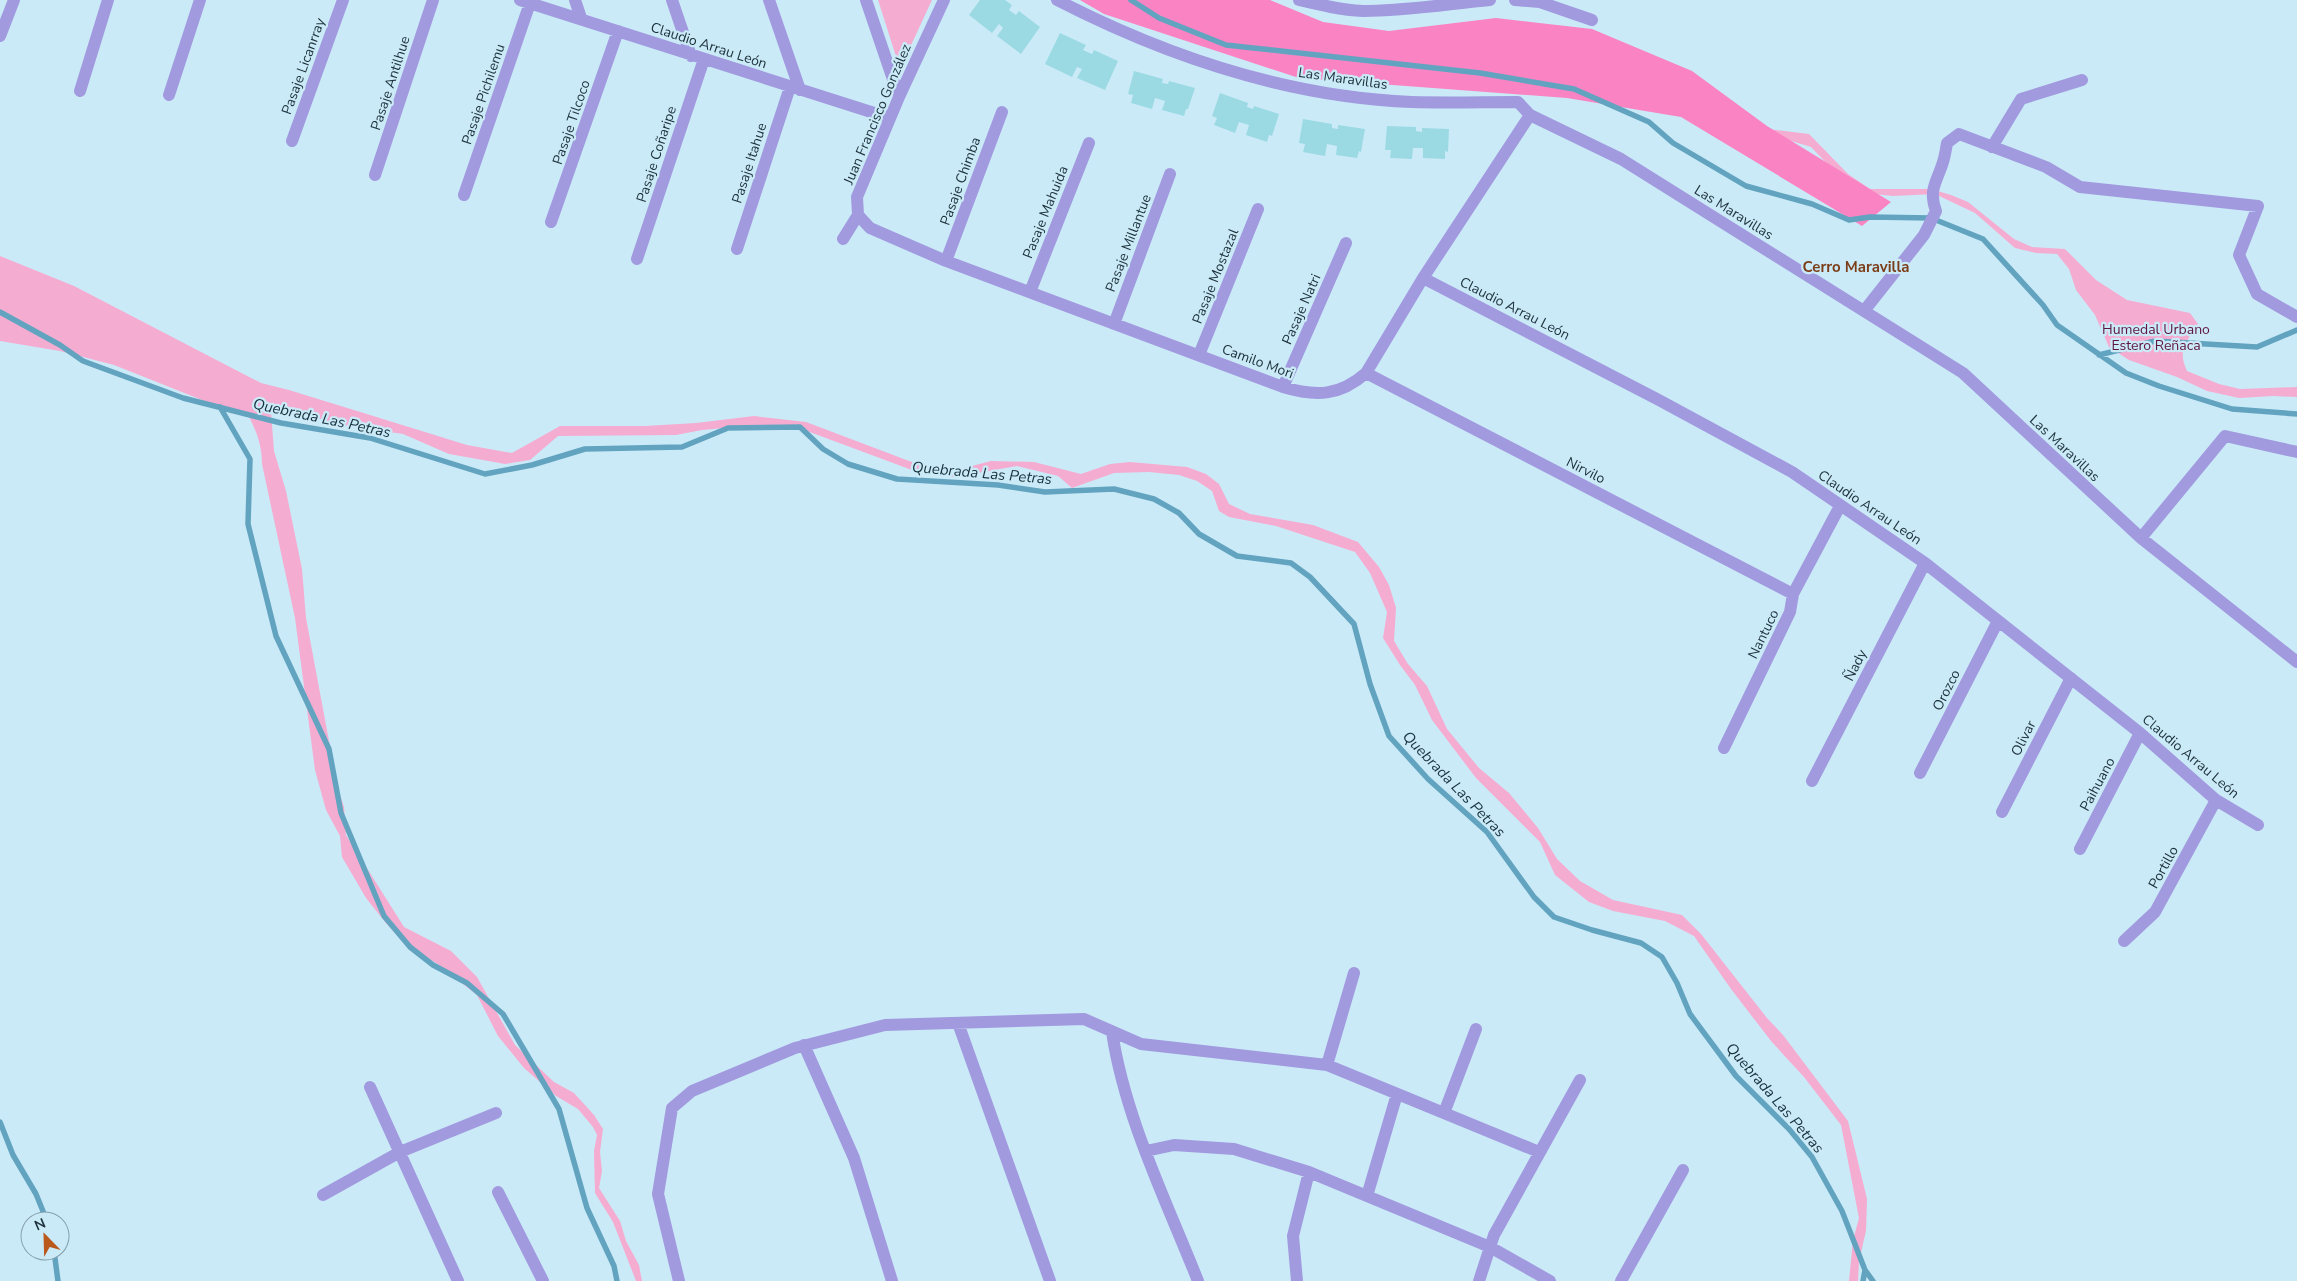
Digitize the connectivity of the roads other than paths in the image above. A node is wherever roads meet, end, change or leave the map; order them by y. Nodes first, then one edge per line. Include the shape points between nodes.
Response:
1 (14, 0) edge
2 (108, 0) edge
3 (200, 0) edge
4 (343, 0) edge
5 (433, 0) edge
6 (574, 0) edge
7 (672, 0) edge
8 (769, 0) edge
9 (866, 0) edge
10 (944, 0) edge
11 (1056, 0) edge
12 (1299, 0) edge
13 (1490, 0) edge
14 (1515, 0) edge
15 (525, 2) edge
16 (1391, 5) edge
17 (581, 18) junction
18 (1592, 20) dead end
19 (618, 31) junction
20 (0, 36) edge
21 (697, 58) junction
22 (2082, 80) dead end
23 (795, 88) junction
24 (80, 91) dead end
25 (169, 95) dead end
26 (899, 97) junction
27 (1002, 112) dead end
28 (1530, 115) junction
29 (890, 118) junction
30 (292, 141) dead end
31 (1089, 144) dead end
32 (1992, 147) junction
33 (1170, 174) dead end
34 (375, 175) dead end
35 (464, 195) dead end
36 (1258, 209) dead end
37 (858, 215) junction
38 (551, 222) dead end
39 (843, 239) dead end
40 (1346, 243) dead end
41 (737, 248) dead end
42 (637, 259) dead end
43 (946, 261) junction
44 (1423, 278) junction
45 (1030, 292) junction
46 (1864, 311) junction
47 (2297, 317) edge
48 (1114, 324) junction
49 (1199, 355) junction
50 (1366, 373) junction
51 (1283, 387) junction
52 (2297, 452) edge
53 (1840, 506) junction
54 (2141, 538) junction
55 (1925, 563) junction
56 (1794, 594) junction
57 (1998, 621) junction
58 (2297, 662) edge
59 (2071, 678) junction
60 (2140, 733) junction
61 (1724, 748) dead end
62 (1920, 773) dead end
63 (1812, 781) dead end
64 (2216, 800) junction
65 (2002, 812) dead end
66 (2258, 825) dead end
67 (2080, 849) dead end
68 (2124, 941) dead end
69 (1354, 973) dead end
70 (958, 1023) junction
71 (1476, 1029) dead end
72 (1112, 1032) junction
73 (804, 1045) junction
74 (1327, 1065) junction
75 (1580, 1080) dead end
76 (370, 1087) dead end
77 (1397, 1094) junction
78 (496, 1113) dead end
79 (1444, 1113) junction
80 (1146, 1151) junction
81 (400, 1152) junction
82 (1539, 1152) junction
83 (1683, 1170) dead end
84 (1309, 1172) junction
85 (498, 1192) dead end
86 (323, 1195) dead end
87 (1367, 1196) junction
88 (1490, 1247) junction
89 (458, 1281) edge
90 (543, 1281) edge
91 (679, 1281) edge
92 (892, 1281) edge
93 (1050, 1281) edge
94 (1198, 1281) edge
95 (1297, 1281) edge
96 (1479, 1281) edge
97 (1550, 1281) edge
98 (1621, 1281) edge

1 - 20 street
2 - 24 street
3 - 25 street
4 - 30 street, Pasaje Licanrray
5 - 34 street, Pasaje Antilhue
6 - 17 street
7 - 21 street
8 - 23 street
9 - 26 street
10 - 26 street, Juan Francisco González
11 - 28 street, Las Maravillas via 1159,47 1275,82 1402,101 1518,102
12 - 16 street via 1339,8
13 - 16 street
14 - 18 street via 1540,2
15 - 17 street, Claudio Arrau León
15 - 35 street, Pasaje Pichilemu
17 - 19 street, Claudio Arrau León
19 - 21 street, Claudio Arrau León
19 - 38 street, Pasaje Tilcoco
21 - 23 street, Claudio Arrau León
21 - 42 street, Pasaje Coñaripe
22 - 32 street via 2021,99
23 - 29 street, Claudio Arrau León
23 - 41 street, Pasaje Itahue
26 - 29 street, Juan Francisco González
27 - 43 street, Pasaje Chimba
28 - 44 street, Camilo Mori
28 - 46 street, Las Maravillas via 1621,159
29 - 37 street, Juan Francisco González via 857,197
31 - 45 street, Pasaje Mahuida
32 - 46 street via 1958,134 1947,142 1934,182 1932,199 1936,211 1924,235
32 - 47 street via 2046,168 2080,187 2258,206 2239,256 2257,294
33 - 48 street, Pasaje Millantue
36 - 49 street, Pasaje Mostazal
37 - 39 street, Juan Francisco González
37 - 43 street, Camilo Mori via 870,228
40 - 51 street, Pasaje Natri
43 - 45 street, Camilo Mori
44 - 50 street, Camilo Mori
44 - 53 street, Claudio Arrau León via 1792,472
45 - 48 street, Camilo Mori
46 - 54 street, Las Maravillas via 1963,373
48 - 49 street, Camilo Mori
49 - 51 street, Camilo Mori
50 - 51 street, Camilo Mori via 1354,384 1334,393
50 - 56 street, Nirvilo
52 - 54 street via 2225,436
53 - 55 street, Claudio Arrau León
53 - 56 street, Nantuco
54 - 58 street, Las Maravillas
55 - 57 street, Claudio Arrau León
55 - 63 street, Ñady
56 - 61 street, Nantuco via 1790,612
57 - 59 street, Claudio Arrau León
57 - 62 street, Orozco
59 - 60 street, Claudio Arrau León
59 - 65 street, Olivar
60 - 64 street, Claudio Arrau León
60 - 67 street, Paihuano
64 - 66 street, Claudio Arrau León
64 - 68 street, Portillo via 2155,912
69 - 74 street
70 - 72 street via 1084,1018
70 - 73 street via 885,1025
70 - 93 street
71 - 79 street
72 - 74 street via 1142,1044
72 - 80 street via 1118,1068
73 - 91 street via 692,1091 672,1108 658,1194
73 - 92 street via 854,1158
74 - 77 street
75 - 82 street
76 - 81 street
77 - 79 street
77 - 87 street
78 - 81 street
79 - 82 street
80 - 84 street via 1174,1145 1234,1149
80 - 94 street
81 - 86 street
81 - 89 street
82 - 88 street
83 - 98 street
84 - 87 street
84 - 95 street via 1293,1236
85 - 90 street
87 - 88 street
88 - 96 street
88 - 97 street

